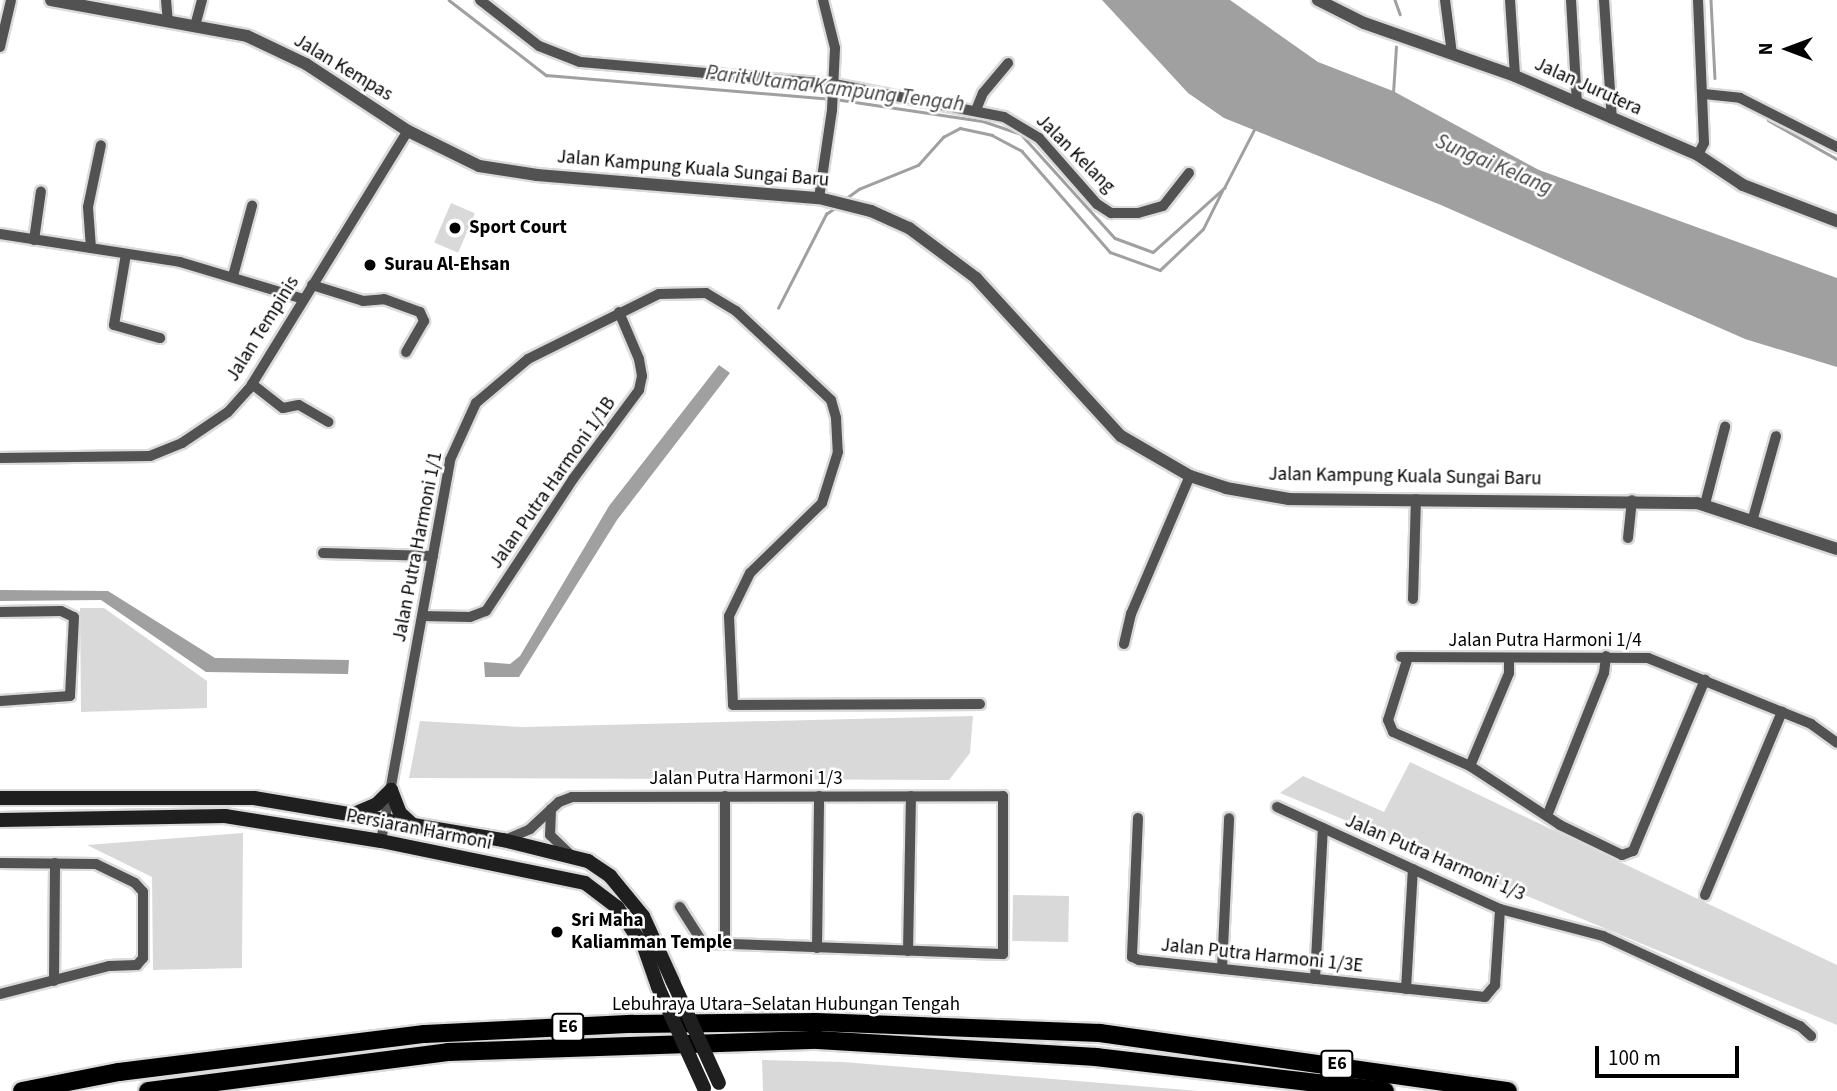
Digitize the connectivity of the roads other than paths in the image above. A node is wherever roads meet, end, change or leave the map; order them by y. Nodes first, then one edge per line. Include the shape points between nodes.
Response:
1 (11, 0) edge
2 (51, 0) edge
3 (166, 0) edge
4 (202, 0) edge
5 (480, 0) edge
6 (823, 0) edge
7 (1318, 0) edge
8 (1445, 0) edge
9 (1510, 0) edge
10 (1571, 0) edge
11 (1604, 0) edge
12 (1698, 0) edge
13 (168, 21) junction
14 (195, 26) junction
15 (0, 47) edge
16 (1452, 54) junction
17 (1008, 62) dead end
18 (1515, 76) junction
19 (834, 88) junction
20 (1704, 94) junction
21 (1577, 104) junction
22 (976, 110) junction
23 (1612, 119) junction
24 (408, 131) junction
25 (101, 145) dead end
26 (1837, 146) edge
27 (1698, 155) junction
28 (1189, 173) dead end
29 (41, 191) dead end
30 (819, 198) junction
31 (252, 205) dead end
32 (1837, 221) edge
33 (0, 234) edge
34 (34, 240) junction
35 (91, 248) junction
36 (125, 254) junction
37 (233, 276) junction
38 (312, 285) junction
39 (303, 299) junction
40 (620, 312) junction
41 (160, 338) dead end
42 (406, 352) dead end
43 (252, 384) junction
44 (328, 422) dead end
45 (1725, 427) dead end
46 (1776, 436) dead end
47 (0, 458) edge
48 (1190, 476) junction
49 (1416, 499) junction
50 (1632, 500) junction
51 (1705, 504) junction
52 (1753, 518) junction
53 (1628, 538) dead end
54 (1837, 549) edge
55 (323, 553) dead end
56 (433, 556) junction
57 (1413, 599) dead end
58 (0, 612) edge
59 (422, 616) junction
60 (1124, 644) dead end
61 (1606, 656) junction
62 (1509, 658) junction
63 (1705, 680) junction
64 (0, 701) edge
65 (980, 704) dead end
66 (1782, 712) junction
67 (1837, 743) edge
68 (1470, 766) junction
69 (391, 790) junction
70 (725, 796) junction
71 (819, 796) junction
72 (911, 796) junction
73 (0, 798) edge
74 (1278, 807) dead end
75 (551, 809) junction
76 (351, 815) junction
77 (1547, 816) junction
78 (1138, 818) dead end
79 (1229, 818) dead end
80 (0, 820) edge
81 (384, 820) junction
82 (412, 824) junction
83 (1323, 828) junction
84 (503, 840) junction
85 (381, 841) junction
86 (575, 858) junction
87 (0, 863) edge
88 (55, 863) junction
89 (1413, 869) junction
90 (1705, 895) dead end
91 (680, 907) dead end
92 (1500, 909) junction
93 (725, 944) junction
94 (817, 948) junction
95 (908, 951) junction
96 (1222, 969) junction
97 (1315, 979) junction
98 (54, 981) junction
99 (1406, 989) junction
100 (0, 994) edge
101 (1811, 1036) dead end
102 (721, 1087) edge
103 (704, 1090) edge
104 (22, 1091) edge
105 (148, 1091) edge
106 (1385, 1091) edge
107 (1508, 1091) edge

1 - 15 street
2 - 13 street, Jalan Kempas
3 - 13 street
4 - 14 street
5 - 19 street, Jalan Kelang via 558,57
6 - 19 street via 833,28
7 - 16 street, Jalan Jurutera via 1364,23
8 - 16 street
9 - 18 street
10 - 21 street
11 - 23 street
12 - 20 street
13 - 14 street, Jalan Kempas
14 - 24 street, Jalan Kempas via 247,36 306,64
16 - 18 street, Jalan Jurutera
17 - 22 street via 983,93
18 - 21 street, Jalan Jurutera
19 - 22 street, Jalan Kelang
19 - 30 street
20 - 26 street via 1740,98
20 - 27 street via 1704,143
21 - 23 street, Jalan Jurutera
22 - 28 street, Jalan Kelang via 1021,124 1111,213 1138,213 1163,206
23 - 27 street, Jalan Jurutera
24 - 30 street, Jalan Kampung Kuala Sungai Baru via 479,166 513,172
24 - 38 street, Jalan Tempinis
25 - 35 street via 88,207
27 - 32 street, Jalan Jurutera via 1742,185
29 - 34 street
30 - 48 street, Jalan Kampung Kuala Sungai Baru via 909,228 976,278 1110,427 1139,450
31 - 37 street
33 - 34 street
34 - 35 street
35 - 36 street
36 - 37 street
36 - 41 street via 114,325
37 - 39 street
38 - 39 street, Jalan Tempinis
38 - 42 street via 363,301 384,299 420,312 424,321
39 - 43 street, Jalan Tempinis
40 - 56 street, Jalan Putra Harmoni 1/1 via 528,359 476,403 450,460
40 - 59 street, Jalan Putra Harmoni 1/1B via 639,359 639,390 573,479 486,611 470,617
40 - 65 street, Jalan Putra Harmoni 1/1 via 659,294 706,293 736,311 831,400 838,452 822,503 750,573 729,616 733,705
43 - 44 street via 283,408 299,405
43 - 47 street, Jalan Tempinis via 213,423 150,456
45 - 51 street
46 - 52 street
48 - 49 street, Jalan Kampung Kuala Sungai Baru via 1226,488 1289,499
48 - 60 street via 1131,614
49 - 50 street, Jalan Kampung Kuala Sungai Baru
49 - 57 street
50 - 51 street, Jalan Kampung Kuala Sungai Baru
50 - 53 street
51 - 52 street, Jalan Kampung Kuala Sungai Baru
52 - 54 street, Jalan Kampung Kuala Sungai Baru
55 - 56 street
56 - 59 street, Jalan Putra Harmoni 1/1
58 - 64 street via 61,611 74,617 70,696
59 - 69 street, Jalan Putra Harmoni 1/1
61 - 62 street, Jalan Putra Harmoni 1/4
61 - 63 street, Jalan Putra Harmoni 1/4 via 1648,658
61 - 77 street via 1604,673
62 - 68 street via 1509,673
62 - 68 street, Jalan Putra Harmoni 1/4 via 1405,657 1387,727
63 - 66 street, Jalan Putra Harmoni 1/4
63 - 77 street via 1633,851 1622,855
66 - 67 street, Jalan Putra Harmoni 1/4
66 - 90 street
68 - 77 street
69 - 76 main road via 368,810
69 - 81 street, Jalan Putra Harmoni 1/1
69 - 82 main road via 400,813
70 - 71 street, Jalan Putra Harmoni 1/3
70 - 75 street, Jalan Putra Harmoni 1/3 via 572,797
70 - 93 street
71 - 72 street, Jalan Putra Harmoni 1/3
71 - 94 street
72 - 95 street
72 - 95 street, Jalan Putra Harmoni 1/3 via 1003,796 1003,954
73 - 76 main road, Persiaran Harmoni via 254,798
74 - 83 street, Jalan Putra Harmoni 1/3
75 - 84 street, Jalan Putra Harmoni 1/3 via 530,829
75 - 86 street, Persiaran Harmoni via 550,835
76 - 81 main road, Persiaran Harmoni
78 - 96 street, Jalan Putra Harmoni 1/3E via 1132,957
79 - 96 street
80 - 85 main road, Persiaran Harmoni via 225,816
81 - 82 main road, Persiaran Harmoni
81 - 85 street, Jalan Putra Harmoni 1/1
82 - 84 main road, Persiaran Harmoni
83 - 89 street, Jalan Putra Harmoni 1/3
83 - 97 street
84 - 86 main road, Persiaran Harmoni
85 - 103 main road, Persiaran Harmoni, bridge via 585,883 617,907 644,947
86 - 102 main road, Persiaran Harmoni, bridge via 610,876 643,916
87 - 88 street
88 - 98 street
88 - 98 street via 96,864 143,892 143,958 137,965
89 - 92 street, Jalan Putra Harmoni 1/3
89 - 99 street
91 - 93 street via 696,940
92 - 99 street, Jalan Putra Harmoni 1/3E via 1495,985 1485,997
92 - 101 street, Jalan Putra Harmoni 1/3 via 1603,936 1800,1026
93 - 94 street
94 - 95 street
96 - 97 street, Jalan Putra Harmoni 1/3E
97 - 99 street, Jalan Putra Harmoni 1/3E
98 - 100 street
104 - 107 highway, Lebuhraya Utara–Selatan Hubungan Tengah / E6 via 119,1072 425,1034 659,1023 1020,1028 1165,1040
105 - 106 highway, Lebuhraya Utara–Selatan Hubungan Tengah / E6 via 448,1052 818,1040 1163,1064

